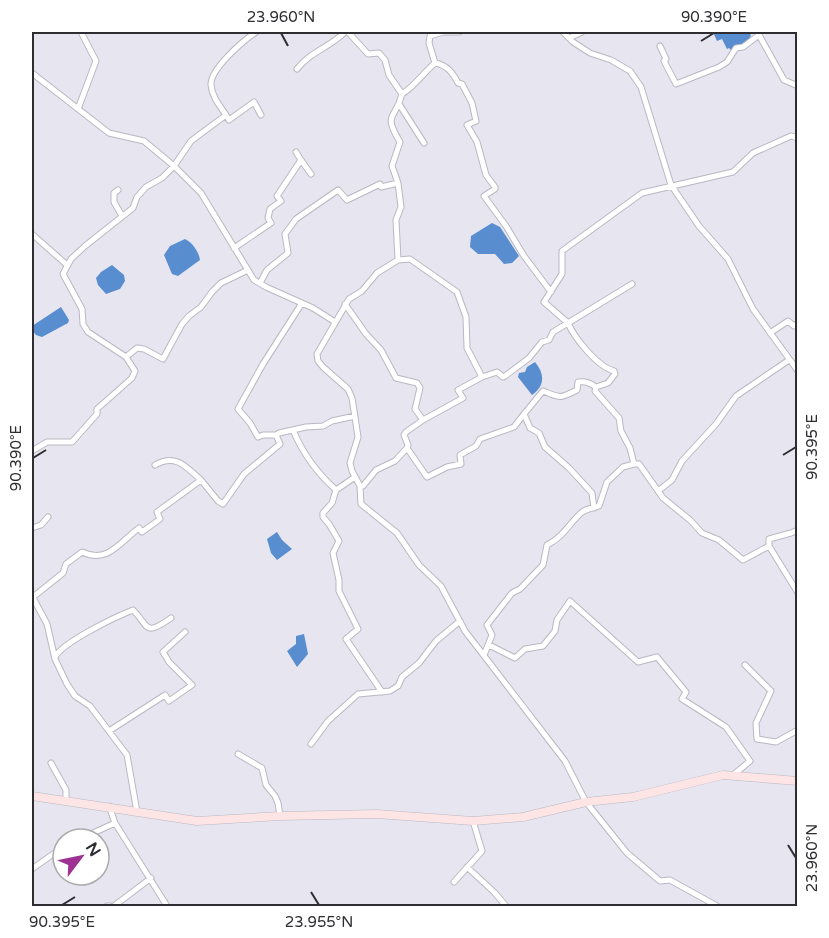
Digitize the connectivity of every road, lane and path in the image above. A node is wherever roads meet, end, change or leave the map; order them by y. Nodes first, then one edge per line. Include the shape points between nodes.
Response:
1 (82, 32) edge
2 (256, 32) edge
3 (346, 32) edge
4 (459, 32) edge
5 (563, 32) edge
6 (582, 32) edge
7 (759, 33) edge
8 (569, 38) junction
9 (660, 46) dead end
10 (435, 63) junction
11 (297, 69) dead end
12 (32, 73) edge
13 (798, 86) edge
14 (402, 94) junction
15 (399, 104) junction
16 (78, 109) junction
17 (225, 115) junction
18 (261, 115) dead end
19 (798, 138) edge
20 (424, 143) dead end
21 (296, 152) dead end
22 (302, 160) junction
23 (174, 166) junction
24 (312, 174) dead end
25 (398, 183) junction
26 (671, 185) junction
27 (118, 190) dead end
28 (122, 216) junction
29 (32, 234) edge
30 (234, 248) junction
31 (398, 260) junction
32 (67, 265) junction
33 (248, 270) junction
34 (260, 283) junction
35 (632, 284) dead end
36 (550, 292) junction
37 (302, 303) junction
38 (345, 304) junction
39 (335, 322) junction
40 (568, 323) junction
41 (798, 323) edge
42 (770, 333) junction
43 (126, 357) junction
44 (789, 360) junction
45 (798, 371) edge
46 (482, 377) junction
47 (596, 387) junction
48 (524, 414) junction
49 (355, 416) junction
50 (423, 420) junction
51 (293, 430) junction
52 (276, 435) junction
53 (407, 448) junction
54 (32, 451) edge
55 (634, 464) junction
56 (155, 465) dead end
57 (355, 477) junction
58 (201, 480) junction
59 (360, 486) junction
60 (336, 490) junction
61 (658, 491) junction
62 (594, 508) junction
63 (48, 517) dead end
64 (32, 528) edge
65 (798, 530) edge
66 (769, 546) junction
67 (798, 593) edge
68 (32, 595) edge
69 (171, 618) dead end
70 (460, 621) junction
71 (184, 632) dead end
72 (489, 645) junction
73 (484, 655) junction
74 (55, 658) junction
75 (744, 665) dead end
76 (382, 692) junction
77 (798, 730) edge
78 (109, 731) junction
79 (311, 744) dead end
80 (238, 754) dead end
81 (51, 763) dead end
82 (732, 776) junction
83 (798, 781) edge
84 (32, 796) edge
85 (66, 800) junction
86 (586, 802) junction
87 (109, 806) junction
88 (137, 812) junction
89 (280, 816) junction
90 (473, 820) junction
91 (115, 823) junction
92 (106, 827) edge
93 (51, 856) edge
94 (467, 867) junction
95 (32, 869) edge
96 (151, 878) junction
97 (454, 882) dead end
98 (110, 906) edge
99 (167, 906) edge
100 (506, 906) edge
101 (717, 906) edge

1 - 16 street via 96,61
2 - 17 street via 232,52 213,76 213,94
3 - 11 street via 306,57
3 - 14 street via 368,54 379,53
4 - 10 street via 430,36
5 - 8 street
6 - 8 street
7 - 9 street via 736,48 719,67 676,84
7 - 13 street via 784,80
8 - 26 street via 590,53 630,71 641,87
10 - 14 street
10 - 36 street via 451,72 472,103 476,121 467,125 477,142 486,175 495,187 484,196
12 - 16 street
14 - 15 street
15 - 20 street
15 - 25 street via 391,113 391,124 400,142 392,166
16 - 23 street via 109,133 144,141
17 - 18 street via 229,120 254,102
17 - 23 street via 190,141
19 - 26 street via 791,136 753,153 733,172
21 - 22 street
22 - 24 street
22 - 30 street via 277,196 281,201 270,209 271,223
23 - 28 street via 146,187 133,208
23 - 30 street via 201,193
25 - 31 street
25 - 34 street via 381,187 380,184 347,200 338,190 296,219 285,234 288,253 267,270
26 - 36 street via 642,193 562,251 562,274
26 - 42 street via 728,259
27 - 28 street via 113,197
28 - 32 street
29 - 32 street
30 - 33 street
31 - 38 street via 376,273 367,287
31 - 46 street via 410,259 456,292 466,317 467,348
32 - 43 street via 63,274 82,309 85,328
33 - 34 street
33 - 43 street via 212,292 182,324 162,359 137,348
34 - 37 street
35 - 40 street
36 - 40 street via 544,302
37 - 39 street
37 - 52 street via 238,409 258,437
38 - 39 street
38 - 50 street via 381,350 396,378 417,383 420,388 415,409
39 - 49 street via 319,349 318,360 350,392
40 - 46 street via 505,376 497,372
40 - 47 street via 601,366 614,371 608,383
41 - 42 street via 794,326 788,321
42 - 44 street
43 - 54 street via 134,367 132,378 97,409 97,414 72,442 47,442
44 - 45 street
44 - 61 street via 736,396 682,461 672,480
46 - 50 street via 458,390 463,398
47 - 48 street via 578,382 577,390 555,397 543,391
47 - 55 street via 595,391 619,418
48 - 53 street via 514,427 480,439 460,455 461,464 427,477
48 - 62 street via 545,447 592,493
49 - 51 street
49 - 57 street via 358,437 350,463
50 - 53 street via 404,435
51 - 52 street
51 - 60 street via 312,465
52 - 58 street via 280,444 244,474 224,504
53 - 59 street
55 - 61 street via 639,464
55 - 62 street via 622,467 607,482 601,502
56 - 58 street via 172,459
57 - 59 street
57 - 60 street
58 - 68 street via 157,512 160,519 142,532 139,528 121,545 100,556 82,552 66,564 63,573
59 - 70 street via 363,507 397,533 419,565 441,586
60 - 76 street via 323,518 339,541 333,553 339,591 358,629 346,639
61 - 66 street via 702,533 719,540 743,560
62 - 72 street via 582,511 558,540 547,545 543,565 512,593 487,625 492,635
63 - 64 street
65 - 66 street via 769,538
66 - 67 street
68 - 74 street via 47,624
69 - 74 street via 149,628 133,609 73,639
70 - 73 street
70 - 76 street via 436,641 398,686
71 - 78 street via 163,652 192,685 168,701 165,695
72 - 73 street
72 - 82 street via 515,658 525,649 543,646 570,602 638,662 657,657 686,692 682,699 726,727 750,761
73 - 86 street via 565,761
74 - 78 street via 75,696 90,706
75 - 77 street via 771,691 756,723 756,739 776,742
76 - 79 street via 358,694 328,721
78 - 88 street via 129,760
80 - 89 street via 262,768
81 - 85 street via 66,790
82 - 83 main road
82 - 86 main road via 633,797
84 - 85 main road
85 - 87 main road
86 - 90 main road via 523,817
86 - 101 street via 627,853 660,881 670,880
87 - 88 main road
87 - 91 street
88 - 89 main road via 197,821
89 - 90 main road via 377,814
90 - 94 street via 482,851
91 - 92 street
91 - 96 street
93 - 95 street
94 - 97 street
94 - 100 street
96 - 98 street
96 - 99 street

